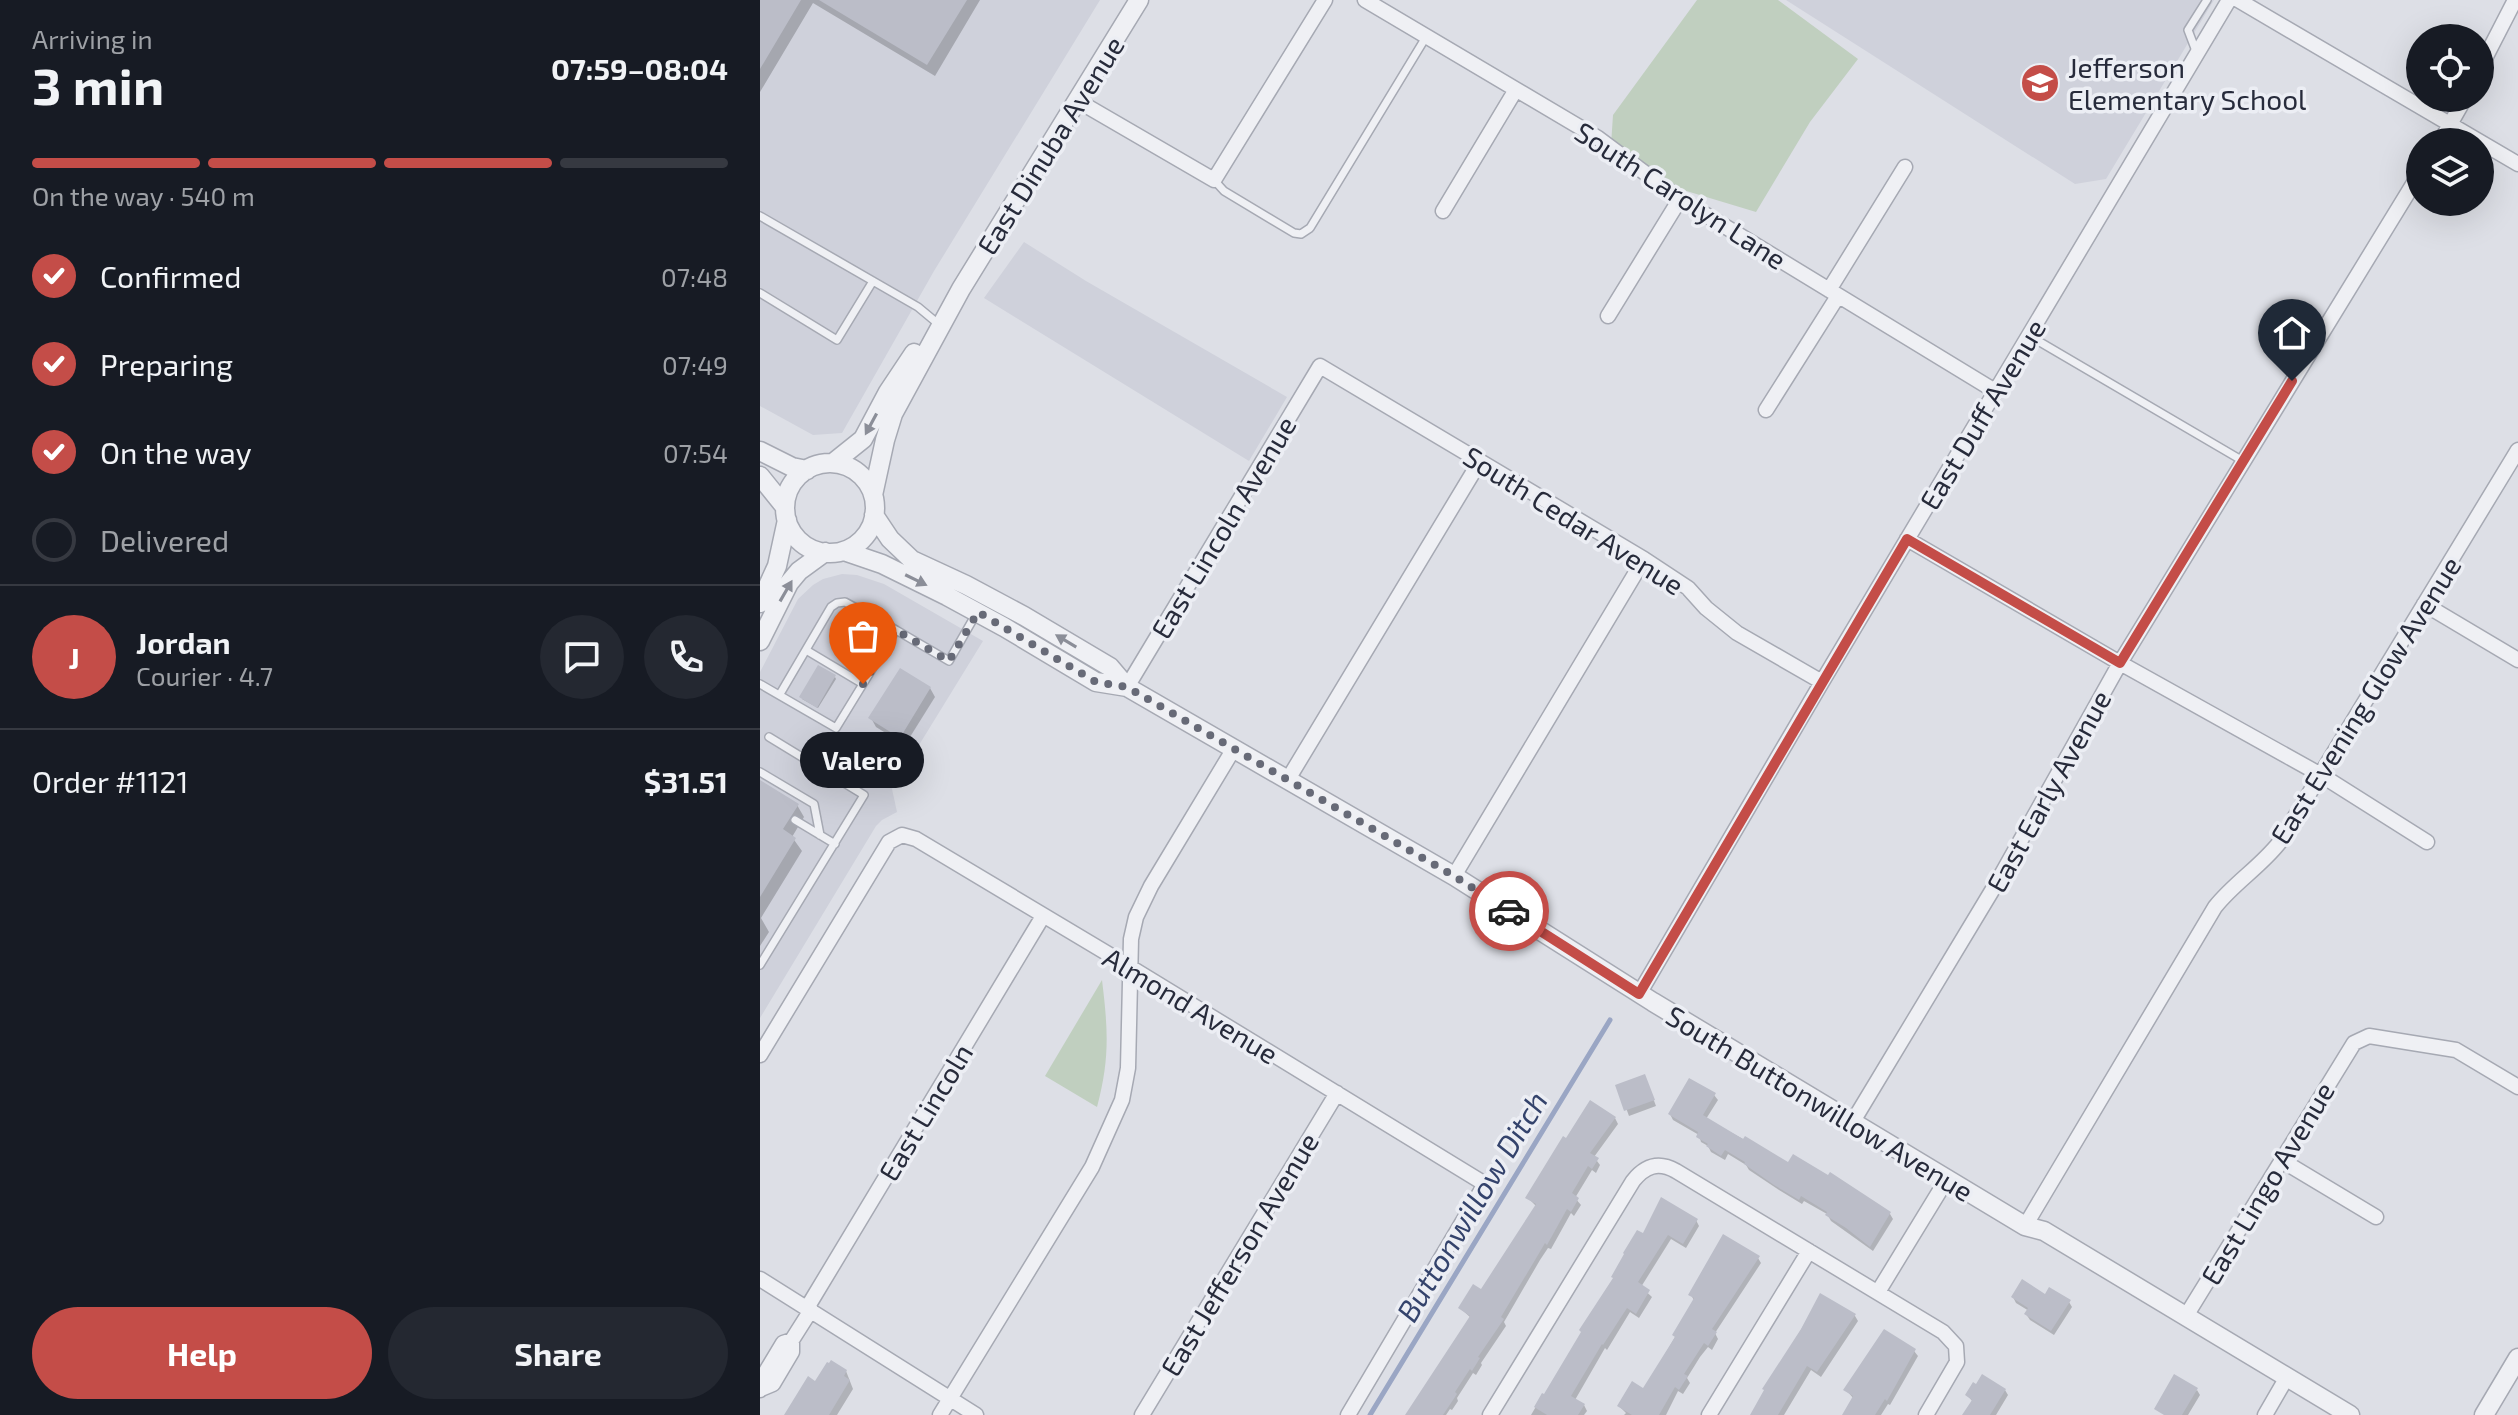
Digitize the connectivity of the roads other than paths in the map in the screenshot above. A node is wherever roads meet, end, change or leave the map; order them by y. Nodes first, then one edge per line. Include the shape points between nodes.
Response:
1 (1139, 0) edge
2 (1325, 0) edge
3 (1365, 0) edge
4 (2207, 0) edge
5 (2229, 0) edge
6 (2238, 0) edge
7 (2515, 0) edge
8 (1426, 37) junction
9 (2494, 41) edge
10 (2196, 53) junction
11 (1515, 91) junction
12 (1078, 101) junction
13 (2457, 112) edge
14 (2451, 124) junction
15 (2449, 128) edge
16 (2518, 164) edge
17 (1905, 167) dead end
18 (1214, 180) junction
19 (2406, 196) edge
20 (1680, 199) junction
21 (1443, 211) dead end
22 (760, 216) edge
23 (873, 281) junction
24 (961, 289) junction
25 (760, 293) edge
26 (1834, 293) junction
27 (1608, 316) dead end
28 (936, 322) junction
29 (2028, 335) junction
30 (1320, 366) joint
31 (1995, 391) junction
32 (1766, 410) dead end
33 (2518, 450) edge
34 (760, 451) edge
35 (1480, 461) junction
36 (2243, 461) junction
37 (833, 463) junction
38 (807, 470) junction
39 (760, 476) edge
40 (873, 495) junction
41 (786, 513) junction
42 (874, 515) junction
43 (1907, 539) junction
44 (844, 551) junction
45 (825, 552) junction
46 (1644, 559) junction
47 (760, 603) edge
48 (2424, 604) junction
49 (978, 612) junction
50 (896, 630) junction
51 (760, 641) edge
52 (806, 650) junction
53 (2518, 660) edge
54 (2120, 663) junction
55 (1822, 682) junction
56 (760, 684) edge
57 (863, 684) junction
58 (1127, 687) junction
59 (780, 694) junction
60 (769, 737) dead end
61 (1233, 750) junction
62 (760, 772) edge
63 (2321, 775) junction
64 (1287, 781) junction
65 (795, 820) dead end
66 (820, 835) junction
67 (2427, 842) dead end
68 (835, 844) junction
69 (1454, 876) junction
70 (1043, 916) junction
71 (760, 965) edge
72 (1130, 967) junction
73 (1639, 994) junction
74 (760, 1055) edge
75 (2518, 1087) edge
76 (1337, 1093) junction
77 (1852, 1123) junction
78 (2281, 1160) junction
79 (1947, 1179) junction
80 (2376, 1217) dead end
81 (2025, 1226) junction
82 (1809, 1251) junction
83 (760, 1279) edge
84 (1878, 1292) junction
85 (809, 1309) junction
86 (2186, 1316) junction
87 (2518, 1358) edge
88 (2287, 1377) junction
89 (760, 1389) edge
90 (950, 1399) junction
91 (940, 1415) edge
92 (976, 1415) edge
93 (1142, 1415) edge
94 (1348, 1415) edge
95 (1490, 1415) edge
96 (1709, 1415) edge
97 (1926, 1415) edge
98 (2265, 1415) edge
99 (2350, 1415) edge
100 (2484, 1415) edge

1 - 12 street, East Dinuba Avenue
2 - 18 street
3 - 8 street, South Carolyn Lane
4 - 10 lane via 2188,30
5 - 10 street, East Duff Avenue
6 - 14 street
7 - 9 street
8 - 11 street, South Carolyn Lane
8 - 18 lane via 1310,228 1294,233
10 - 29 street, East Duff Avenue
11 - 20 street, South Carolyn Lane via 1598,138
11 - 21 street
12 - 18 street
12 - 24 street, East Dinuba Avenue
13 - 14 street
14 - 15 street
14 - 16 street
17 - 26 street
19 - 36 street, East Early Avenue
20 - 26 street, South Carolyn Lane
20 - 27 street
22 - 23 lane
23 - 25 lane via 837,340
23 - 28 lane
24 - 28 street, East Dinuba Avenue
24 - 40 street, East Dinuba Avenue via 893,414
26 - 31 street, South Carolyn Lane
26 - 32 street
28 -> 37 street, East Dinuba Avenue via 863,439
29 - 31 street, East Duff Avenue
29 - 36 lane
30 - 35 street, South Cedar Avenue
30 - 58 street, East Lincoln Avenue
31 - 43 street, East Duff Avenue
33 - 48 street, East Evening Glow Avenue
34 - 38 street
35 - 46 street, South Cedar Avenue
35 - 64 street
36 - 54 street, East Early Avenue
37 - 38 street
37 - 40 street via 858,472
38 - 41 street via 788,491
39 - 41 street
40 - 42 street
41 - 45 street via 795,536
41 - 47 street via 777,566
42 - 44 street via 867,535
58 -> 42 street, South Buttonwillow Avenue via 1110,667 1024,616 912,560
43 - 54 street
43 - 55 street, East Duff Avenue
44 - 45 street
44 -> 49 street, South Buttonwillow Avenue
51 -> 45 street via 789,583
46 - 55 street, South Cedar Avenue via 1688,588 1737,633
46 - 69 street
48 - 53 street
48 - 63 street, East Evening Glow Avenue
49 - 50 lane via 949,661
49 - 58 street, South Buttonwillow Avenue via 1096,682
50 - 52 lane via 845,602 837,603
50 - 57 lane
52 - 57 lane
52 - 59 lane
54 - 63 street
54 - 77 street, East Early Avenue via 1999,879
55 - 73 street, East Duff Avenue
56 - 59 lane
57 - 59 lane via 836,728
58 - 61 street, South Buttonwillow Avenue
60 - 68 lane via 864,795
61 - 64 street, South Buttonwillow Avenue
61 - 72 street via 1136,917
62 - 66 lane via 814,804
63 - 67 street
63 - 81 street, East Evening Glow Avenue via 2270,854 2215,907
64 - 69 street, South Buttonwillow Avenue
65 - 66 lane
66 - 68 lane
68 - 71 lane
69 - 73 street, South Buttonwillow Avenue
70 - 72 street, Almond Avenue
70 - 74 street, Almond Avenue via 916,839 895,837
70 - 85 street, East Lincoln
72 - 76 street, Almond Avenue
72 - 90 street via 1128,1068 1122,1100 1092,1167
73 - 77 street, South Buttonwillow Avenue
75 - 78 street, East Lingo Avenue via 2446,1048 2361,1038 2348,1049
76 - 93 street, East Jefferson Avenue
76 - 94 street, Almond Avenue via 1485,1184
77 - 79 street, South Buttonwillow Avenue
78 - 80 street
78 - 86 street, East Lingo Avenue
79 - 81 street, South Buttonwillow Avenue
79 - 84 street
81 - 86 street, South Buttonwillow Avenue via 2044,1231
82 - 84 street
82 - 95 street via 1666,1165 1647,1167 1633,1181
82 - 96 street
83 - 85 street
84 - 97 street via 1943,1332 1956,1346 1957,1362
85 - 89 street, East Lincoln via 792,1340 783,1343
85 - 90 street
86 - 88 street, South Buttonwillow Avenue
87 - 100 street
88 - 98 street
88 - 99 street, South Buttonwillow Avenue
90 - 91 street
90 - 92 street

